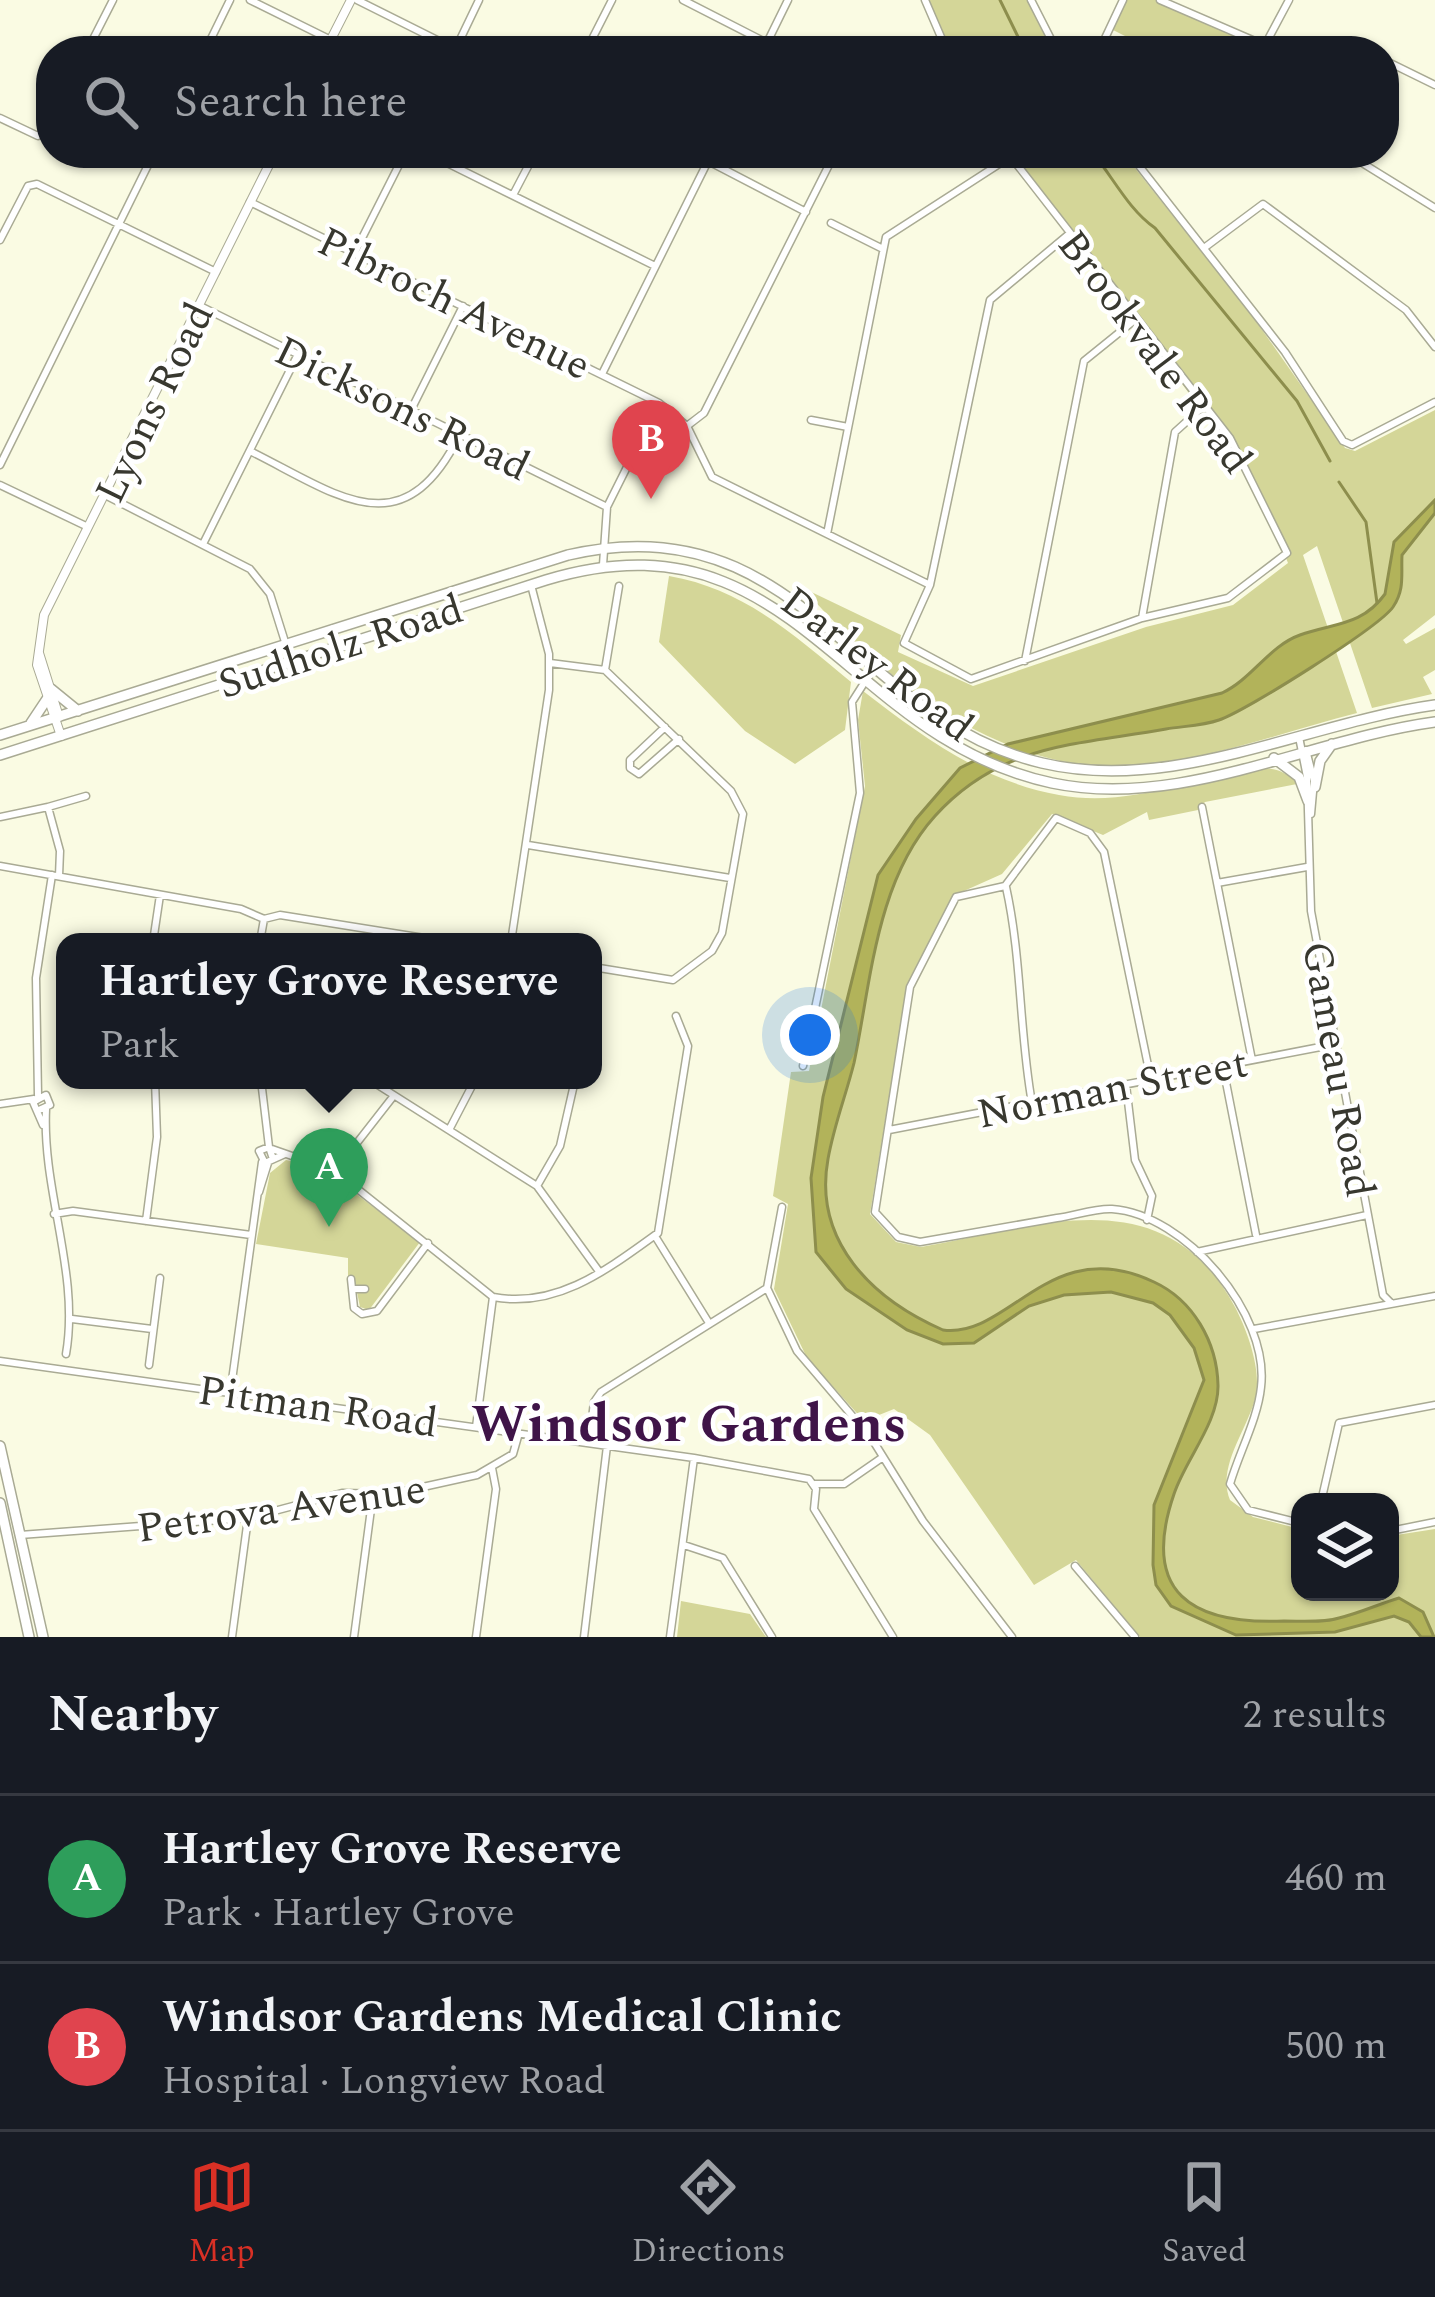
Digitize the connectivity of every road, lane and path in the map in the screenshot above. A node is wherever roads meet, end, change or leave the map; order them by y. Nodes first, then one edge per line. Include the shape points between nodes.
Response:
1 (113, 0) edge
2 (230, 0) edge
3 (250, 0) edge
4 (354, 0) edge
5 (479, 0) edge
6 (612, 0) edge
7 (683, 0) edge
8 (788, 0) edge
9 (925, 0) edge
10 (1031, 0) edge
11 (1124, 0) edge
12 (1160, 0) edge
13 (1289, 0) edge
14 (1174, 3) edge
15 (95, 36) edge
16 (212, 36) edge
17 (323, 36) edge
18 (333, 36) edge
19 (427, 36) edge
20 (462, 36) edge
21 (594, 36) edge
22 (746, 36) edge
23 (770, 36) edge
24 (940, 36) edge
25 (1049, 36) edge
26 (1106, 36) edge
27 (1246, 36) edge
28 (1270, 36) edge
29 (1399, 67) edge
30 (1435, 85) edge
31 (0, 118) edge
32 (36, 133) edge
33 (147, 168) edge
34 (267, 168) edge
35 (398, 168) edge
36 (458, 168) edge
37 (527, 168) edge
38 (704, 168) edge
39 (729, 168) edge
40 (828, 168) edge
41 (989, 168) edge
42 (1019, 168) edge
43 (1141, 168) edge
44 (1370, 168) edge
45 (513, 195) junction
46 (250, 202) junction
47 (1435, 208) edge
48 (806, 212) junction
49 (831, 223) dead end
50 (119, 224) junction
51 (1070, 234) junction
52 (0, 240) edge
53 (1204, 248) junction
54 (883, 249) junction
55 (356, 252) junction
56 (655, 266) junction
57 (216, 272) junction
58 (463, 305) junction
59 (200, 306) junction
60 (1136, 319) junction
61 (1435, 347) edge
62 (298, 354) junction
63 (602, 374) junction
64 (1435, 402) edge
65 (659, 403) junction
66 (1206, 404) junction
67 (411, 410) junction
68 (812, 420) dead end
69 (687, 426) junction
70 (848, 427) junction
71 (460, 435) junction
72 (250, 451) junction
73 (0, 465) edge
74 (0, 485) edge
75 (107, 496) junction
76 (607, 507) junction
77 (91, 528) junction
78 (827, 534) junction
79 (203, 544) junction
80 (603, 549) junction
81 (603, 565) junction
82 (530, 567) junction
83 (531, 584) junction
84 (930, 585) junction
85 (619, 586) dead end
86 (1142, 618) junction
87 (353, 623) junction
88 (357, 640) junction
89 (286, 645) junction
90 (1025, 661) junction
91 (550, 663) junction
92 (874, 667) junction
93 (605, 670) junction
94 (864, 681) junction
95 (49, 694) junction
96 (1435, 705) edge
97 (78, 711) junction
98 (56, 718) junction
99 (1435, 722) edge
100 (28, 727) junction
101 (665, 727) junction
102 (1298, 732) junction
103 (0, 735) edge
104 (61, 736) junction
105 (679, 739) junction
106 (1336, 740) junction
107 (35, 744) junction
108 (1303, 750) junction
109 (0, 755) edge
110 (1274, 758) junction
111 (1315, 787) junction
112 (86, 796) dead end
113 (1308, 801) junction
114 (48, 807) junction
115 (1202, 807) dead end
116 (0, 817) edge
117 (1309, 829) junction
118 (528, 845) junction
119 (0, 866) edge
120 (1307, 867) junction
121 (55, 875) junction
122 (730, 878) junction
123 (1217, 884) junction
124 (1005, 886) junction
125 (160, 895) junction
126 (264, 919) junction
127 (154, 933) edge
128 (262, 933) edge
129 (393, 933) edge
130 (513, 933) edge
131 (602, 968) edge
132 (676, 1016) dead end
133 (1336, 1044) junction
134 (1252, 1060) junction
135 (803, 1066) dead end
136 (1223, 1066) junction
137 (1151, 1080) junction
138 (1126, 1084) junction
139 (155, 1089) edge
140 (262, 1089) edge
141 (382, 1089) edge
142 (470, 1089) edge
143 (573, 1089) edge
144 (392, 1097) junction
145 (39, 1102) junction
146 (1032, 1103) junction
147 (0, 1104) edge
148 (448, 1130) junction
149 (889, 1130) junction
150 (268, 1155) junction
151 (335, 1171) junction
152 (537, 1186) junction
153 (782, 1207) dead end
154 (54, 1214) junction
155 (1366, 1215) junction
156 (1147, 1220) junction
157 (146, 1221) junction
158 (1256, 1234) junction
159 (251, 1235) junction
160 (655, 1236) junction
161 (428, 1243) junction
162 (1197, 1252) junction
163 (599, 1270) junction
164 (160, 1277) dead end
165 (767, 1288) junction
166 (365, 1289) dead end
167 (1435, 1296) edge
168 (493, 1297) junction
169 (1391, 1304) junction
170 (72, 1319) junction
171 (709, 1323) junction
172 (153, 1329) junction
173 (1254, 1329) junction
174 (66, 1354) dead end
175 (0, 1361) edge
176 (148, 1365) dead end
177 (230, 1395) junction
178 (1435, 1405) edge
179 (476, 1427) junction
180 (519, 1433) junction
181 (589, 1443) junction
182 (0, 1446) edge
183 (608, 1446) junction
184 (883, 1457) junction
185 (694, 1458) junction
186 (492, 1468) junction
187 (815, 1484) junction
188 (1323, 1493) edge
189 (374, 1494) junction
190 (0, 1503) edge
191 (248, 1518) junction
192 (1291, 1521) edge
193 (1435, 1522) edge
194 (1399, 1529) edge
195 (20, 1535) junction
196 (684, 1545) junction
197 (5, 1546) edge
198 (1075, 1566) dead end
199 (29, 1637) edge
200 (43, 1637) edge
201 (232, 1637) edge
202 (354, 1637) edge
203 (476, 1637) edge
204 (584, 1637) edge
205 (670, 1637) edge
206 (772, 1637) edge
207 (893, 1637) edge
208 (1012, 1637) edge
209 (1135, 1637) edge

1 - 15 street
2 - 16 street
3 - 17 street
4 - 18 street
4 - 19 street
5 - 20 street
6 - 21 street
7 - 22 street
8 - 23 street
9 - 24 street
10 - 25 street
11 - 26 street
12 - 14 street
13 - 28 street
14 - 27 street
29 - 30 street
31 - 32 street
33 - 50 street
34 - 46 street, Lyons Road
35 - 55 street
36 - 45 street
37 - 45 street
38 - 56 street
39 - 48 street
40 - 48 street
41 - 54 street via 898,226
42 - 51 street, Brookvale Road
43 - 53 street
44 - 47 street
45 - 56 street
46 - 55 street, Pibroch Avenue
46 - 57 street, Lyons Road
48 - 69 street via 704,413
49 - 54 street
50 - 52 street via 32,184
50 - 57 street
50 - 73 street
51 - 60 street, Brookvale Road
51 - 84 street via 990,300
53 - 61 street via 1263,204 1406,310
53 - 64 street via 1352,445
54 - 70 street
55 - 58 street, Pibroch Avenue
56 - 63 street
57 - 59 street, Lyons Road
58 - 63 street, Pibroch Avenue
58 - 67 street
59 - 62 street, Dicksons Road
59 - 75 street, Lyons Road
60 - 66 street, Brookvale Road
60 - 90 street via 1084,361
62 - 67 street, Dicksons Road
62 - 72 street
63 - 65 street, Pibroch Avenue
65 - 69 street, Pibroch Avenue
65 - 76 street
66 - 86 street via 1175,432
66 - 86 street, Brookvale Road via 1258,487 1284,559 1228,598
67 - 71 street, Dicksons Road
68 - 70 street
69 - 78 street via 712,477
70 - 78 street
71 - 72 street via 430,484 392,505 354,502
71 - 76 street, Dicksons Road
72 - 79 street
74 - 77 street
75 - 77 street, Lyons Road
75 - 79 street
76 - 80 street
77 - 95 street, Lyons Road via 44,615 39,653
78 - 84 street
79 - 89 street via 265,585
80 - 81 street
80 - 82 main road, Sudholz Road
80 - 92 main road, Darley Road via 676,549 744,569 789,594
81 - 83 main road, Sudholz Road
81 - 94 main road, Darley Road via 674,565 730,581 785,613
82 - 83 main road
82 - 87 main road, Sudholz Road
83 - 88 main road, Sudholz Road
83 - 91 street
84 - 90 street via 904,644 971,680
85 - 93 street
86 - 90 street
87 - 88 main road
87 - 89 main road, Sudholz Road
88 - 104 main road, Sudholz Road
89 - 97 main road, Sudholz Road
91 - 93 street
91 - 118 street
92 - 94 street
92 - 102 main road, Darley Road via 976,740 1051,765 1167,768
93 - 101 street
94 - 110 main road, Darley Road via 962,751 1084,788 1138,788
94 - 135 street via 852,712 860,793
95 - 97 main road
95 - 98 street, Lyons Road
95 - 100 main road
96 - 102 main road, Darley Road
97 - 98 main road, Sudholz Road
98 - 100 main road, Sudholz Road
98 - 104 street, Lyons Road
99 - 106 main road, Darley Road
100 - 103 main road, Sudholz Road
100 - 107 main road
101 - 105 street
101 - 105 street via 630,768 639,774
102 - 108 street, Gameau Road
104 - 107 main road, Sudholz Road
105 - 122 street via 731,791 742,814
106 - 108 main road, Darley Road
106 - 111 main road
107 - 109 main road, Sudholz Road
108 - 110 main road, Darley Road
108 - 111 street, Gameau Road
108 - 113 street, Gameau Road
110 - 113 main road via 1296,773
111 - 117 street, Gameau Road
112 - 114 street
113 - 117 street, Gameau Road
114 - 116 street
114 - 121 street via 61,851
115 - 123 street
117 - 120 street, Gameau Road
118 - 122 street
118 - 130 street
119 - 121 street
120 - 123 street
120 - 133 street, Gameau Road
121 - 125 street
121 - 145 street via 36,978
122 - 131 street via 722,934 673,980
123 - 134 street
124 - 137 street via 1056,818 1090,833 1104,851
124 - 146 street
124 - 149 street via 956,897 910,987
125 - 126 street
125 - 127 street
126 - 128 street
126 - 129 street
132 - 160 street via 688,1046
133 - 134 street, Norman Street
133 - 155 street, Gameau Road
134 - 136 street, Norman Street
136 - 137 street, Norman Street
136 - 158 street
137 - 138 street, Norman Street
138 - 146 street, Norman Street
138 - 156 street via 1135,1160 1152,1196
139 - 157 street
140 - 150 street
141 - 144 street
142 - 148 street
143 - 152 street via 560,1145
144 - 148 street
144 - 151 street
145 - 147 street
145 - 154 street
146 - 149 street, Norman Street
148 - 152 street
149 - 156 street via 875,1212 898,1237 920,1242 1112,1209
150 - 151 street via 288,1153
150 - 159 street
151 - 161 street
152 - 163 street
153 - 165 street
154 - 157 street
154 - 170 street
155 - 158 street
155 - 169 street, Gameau Road
156 - 162 street
157 - 159 street
158 - 162 street
159 - 177 street
160 - 163 street
160 - 171 street
161 - 166 street via 377,1311 362,1314 351,1284
161 - 168 street
162 - 173 street
163 - 168 street via 552,1298
164 - 172 street
165 - 171 street
165 - 184 street via 797,1351
167 - 169 street
168 - 179 street
169 - 173 street
170 - 172 street
170 - 174 street
171 - 181 street via 601,1392
172 - 176 street
173 - 192 street via 1261,1388 1230,1484 1248,1510
175 - 177 street, Pitman Road
177 - 179 street, Pitman Road
178 - 188 street via 1339,1423
179 - 180 street, Pitman Road
180 - 181 street, Pitman Road
180 - 186 street via 513,1454
181 - 183 street, Pitman Road
182 - 195 main road
183 - 185 street, Pitman Road
183 - 204 street
184 - 187 street via 844,1484
184 - 208 street
185 - 187 street, Pitman Road
185 - 196 street
186 - 189 street, Petrova Avenue
186 - 203 street
187 - 207 street via 814,1509
189 - 191 street, Petrova Avenue via 342,1493
189 - 202 street
190 - 197 main road
191 - 195 street, Petrova Avenue
191 - 201 street
193 - 194 street
195 - 197 main road
195 - 200 main road
196 - 205 street
196 - 206 street via 723,1558
197 - 199 main road
198 - 209 street

